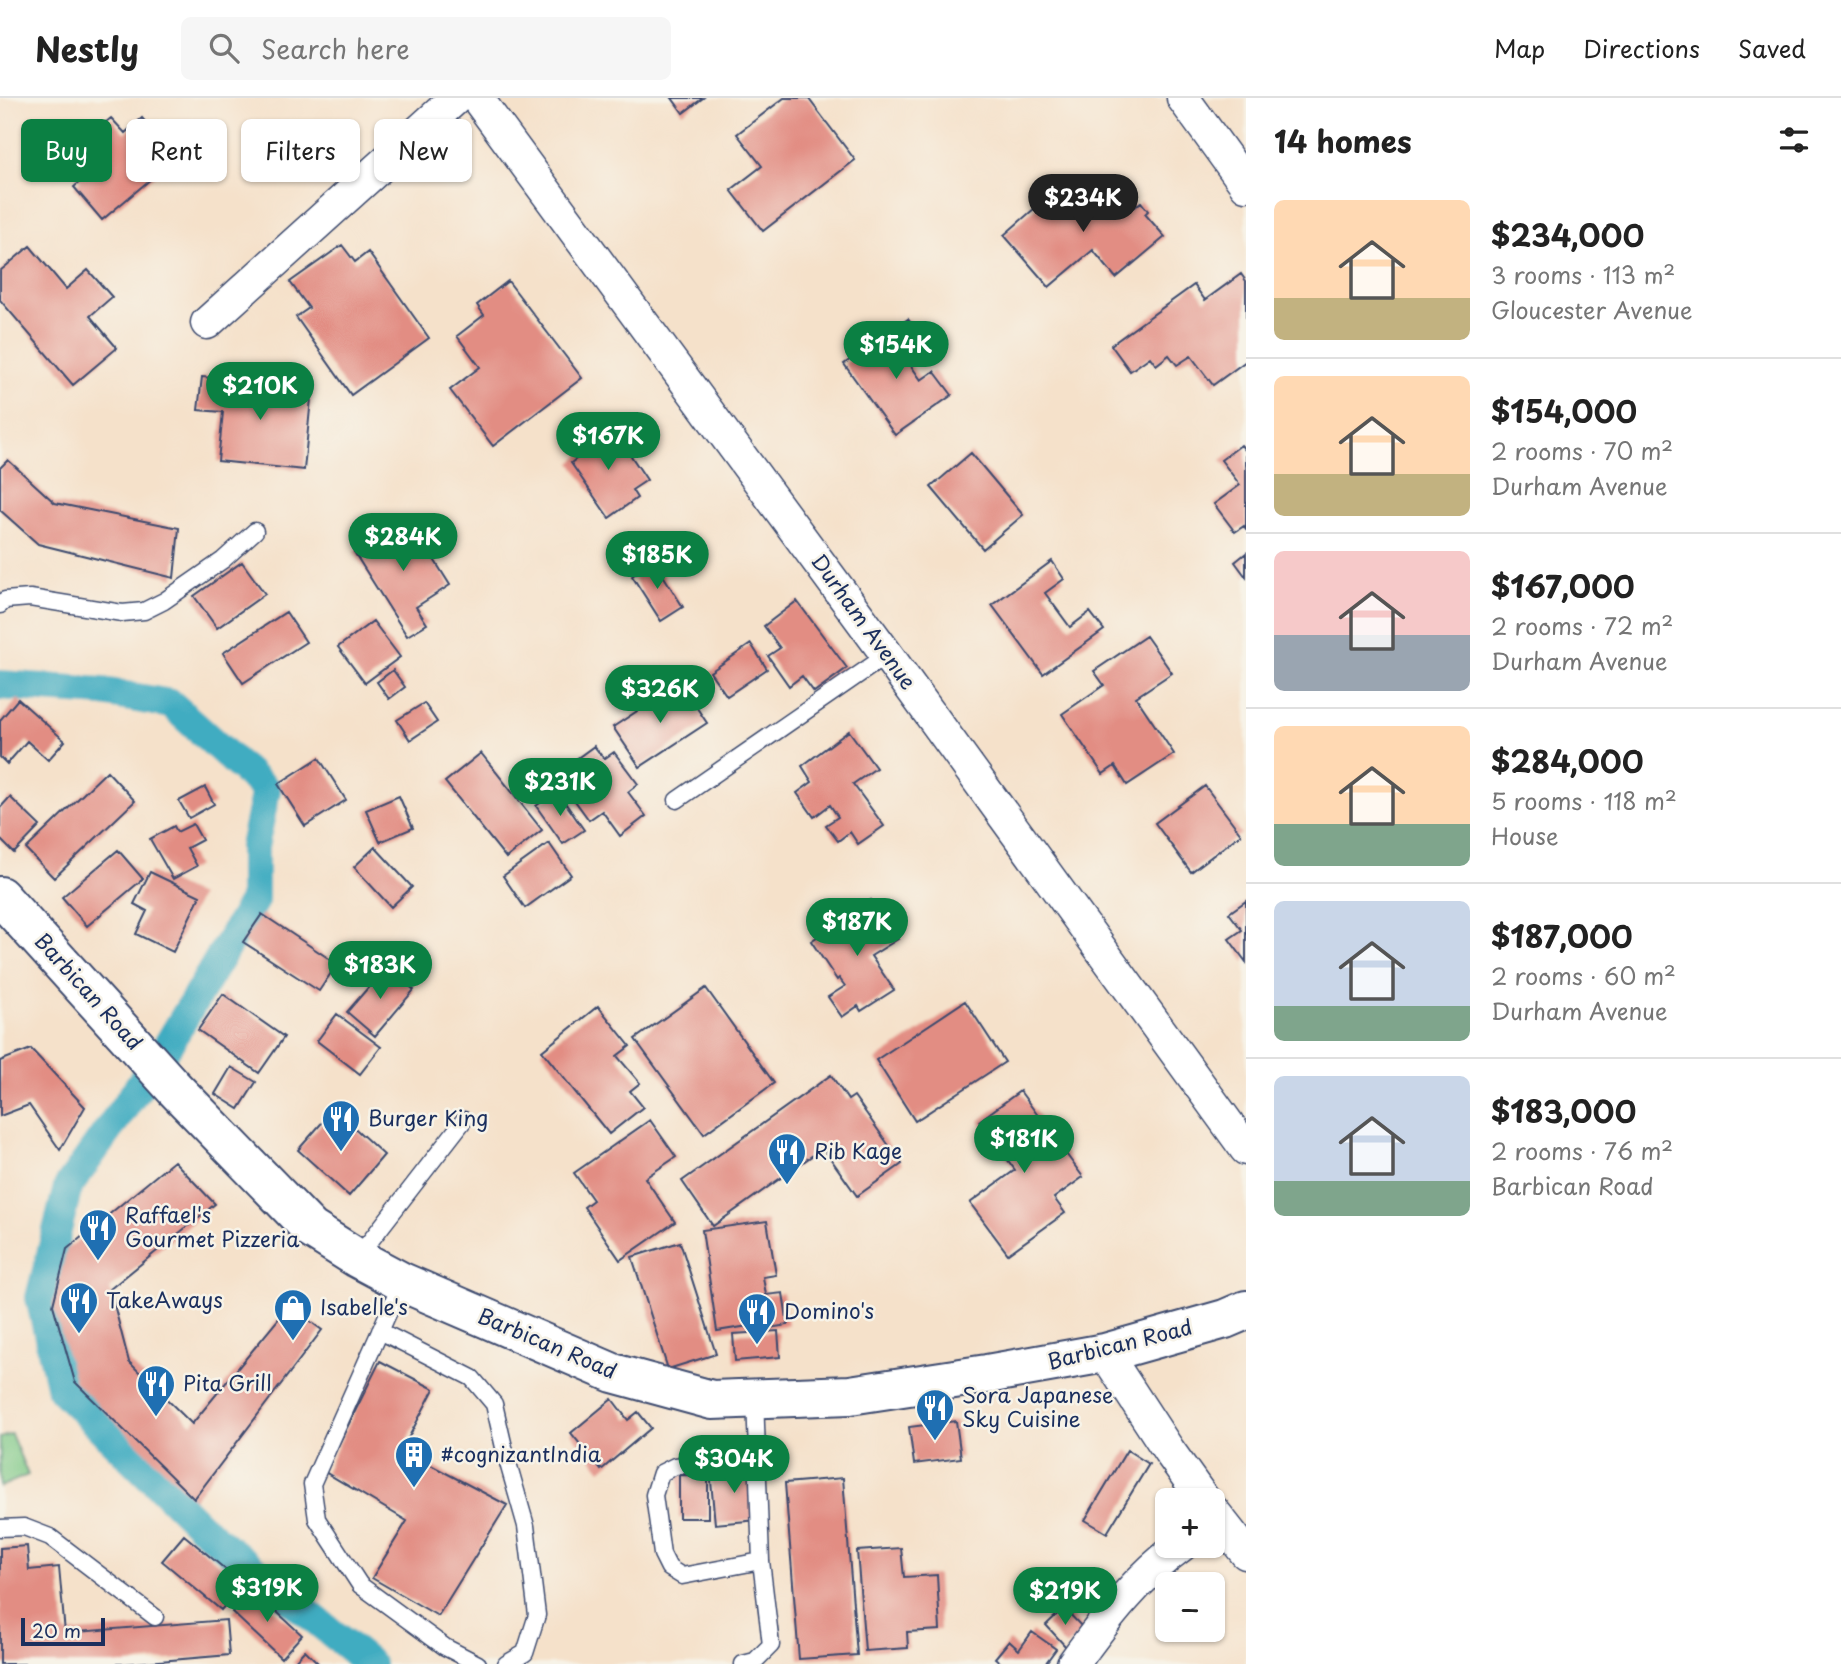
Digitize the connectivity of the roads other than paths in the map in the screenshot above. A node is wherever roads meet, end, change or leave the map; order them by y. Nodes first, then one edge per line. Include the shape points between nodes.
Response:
1 (456, 98) edge
2 (477, 98) edge
3 (1183, 98) edge
4 (1246, 185) edge
5 (207, 323) dead end
6 (256, 531) dead end
7 (0, 605) edge
8 (887, 655) junction
9 (677, 800) dead end
10 (0, 896) edge
11 (464, 1120) dead end
12 (1246, 1149) edge
13 (357, 1258) junction
14 (402, 1282) junction
15 (1246, 1310) edge
16 (380, 1331) junction
17 (1105, 1353) junction
18 (755, 1398) junction
19 (758, 1457) junction
20 (1194, 1488) edge
21 (0, 1528) edge
22 (1225, 1529) edge
23 (1246, 1553) edge
24 (1167, 1558) edge
25 (761, 1561) junction
26 (155, 1617) dead end
27 (478, 1664) edge
28 (506, 1664) edge
29 (743, 1664) edge
30 (1073, 1664) edge

1 - 5 street
2 - 8 street, Durham Avenue
3 - 4 street
6 - 7 lane via 223,560 144,611 122,613 30,598 5,600
8 - 9 lane
8 - 12 street, Durham Avenue
10 - 13 main road, Barbican Road via 174,1088 311,1228
11 - 13 lane
13 - 14 main road, Barbican Road
14 - 16 lane
14 - 18 main road, Barbican Road via 613,1373 712,1400
15 - 17 main road, Barbican Road
16 - 27 lane via 312,1484 317,1519 360,1585 445,1647
16 - 28 lane via 472,1378 494,1404 526,1526 537,1615 524,1653
17 - 18 main road, Barbican Road via 850,1395
17 - 20 street
18 - 19 lane
19 - 25 lane
19 - 25 lane via 675,1466 661,1473 654,1495 662,1554 675,1572 682,1576
21 - 26 lane via 24,1527 50,1537
22 - 23 street
24 - 30 street via 1140,1582
25 - 29 lane via 771,1645 755,1661

